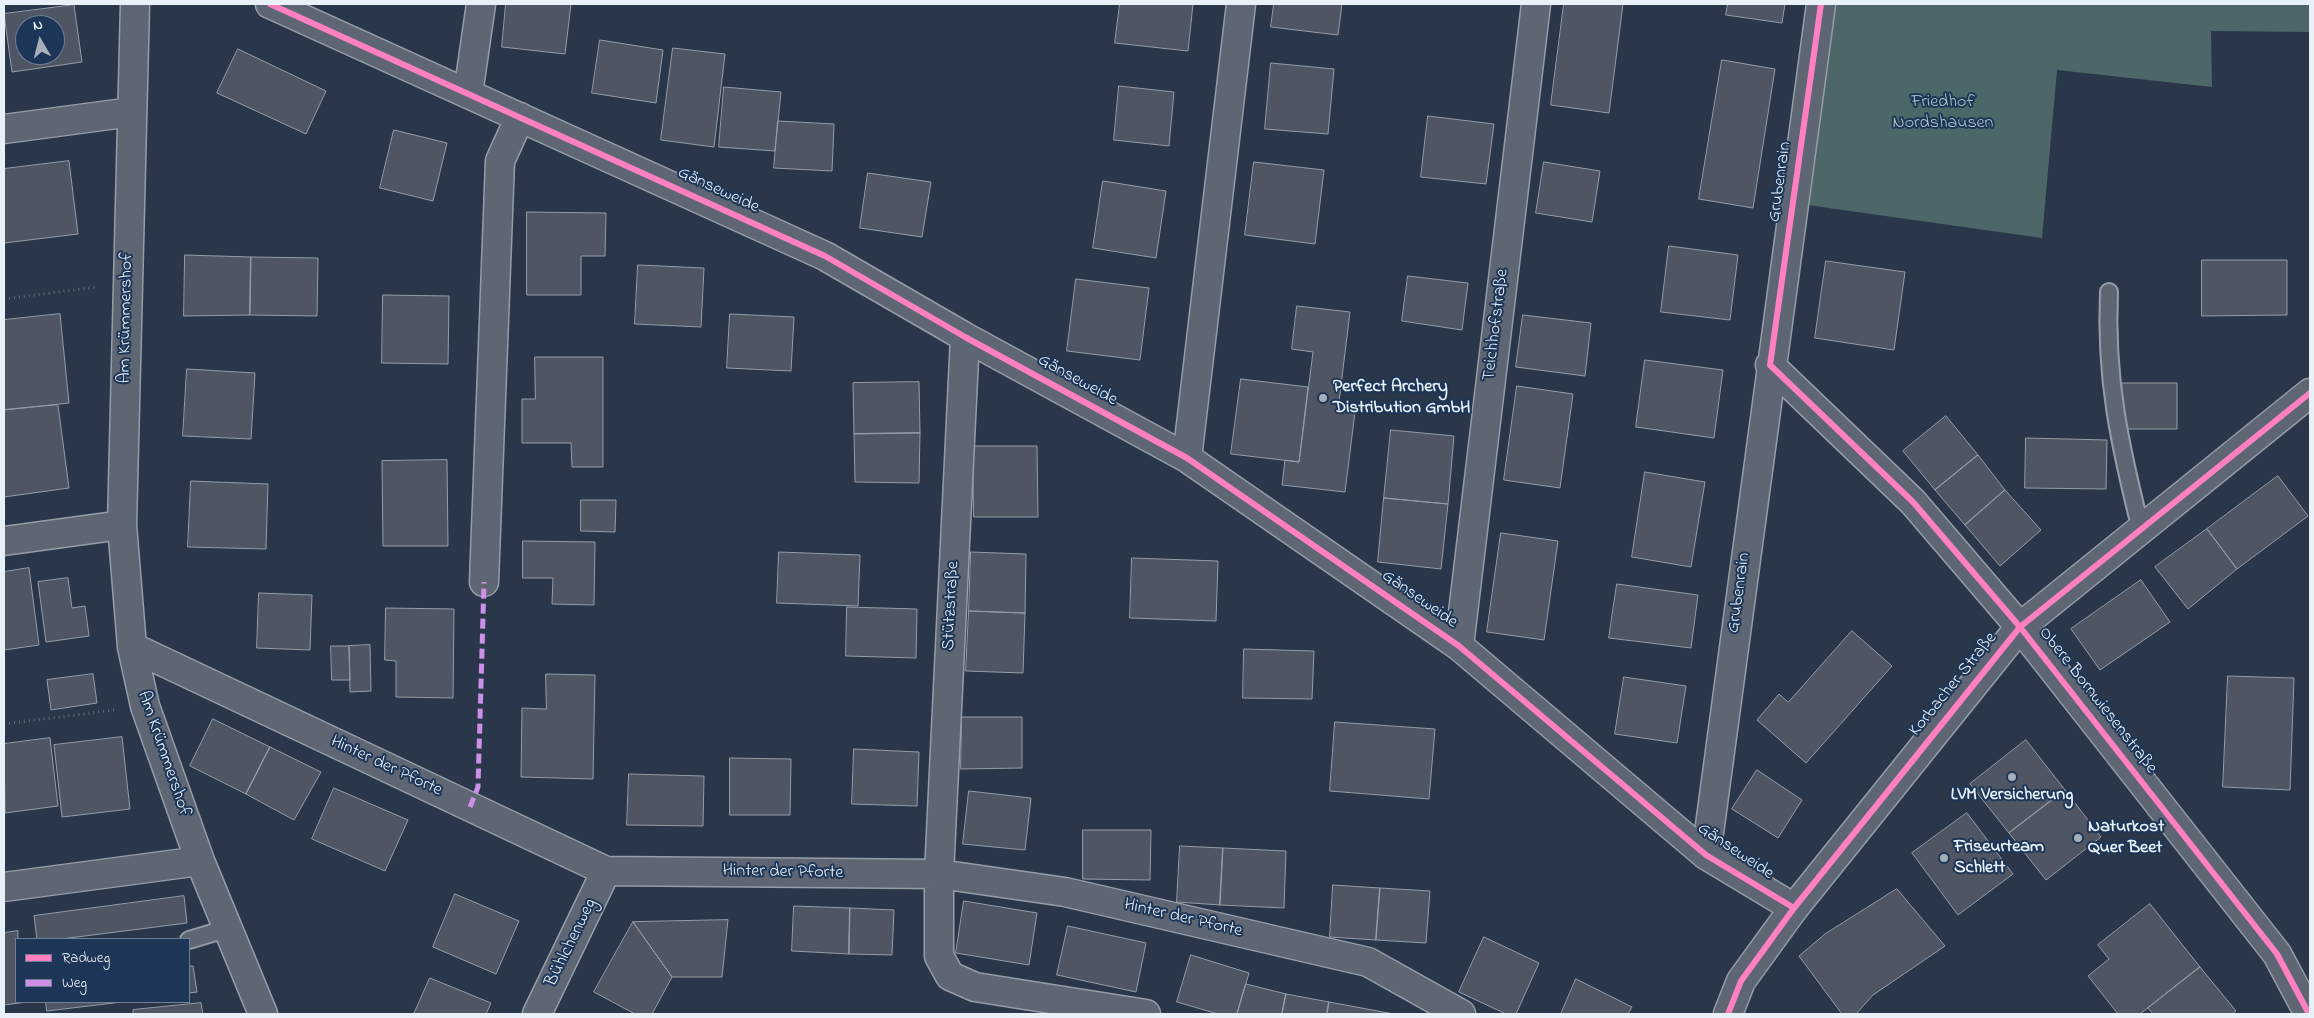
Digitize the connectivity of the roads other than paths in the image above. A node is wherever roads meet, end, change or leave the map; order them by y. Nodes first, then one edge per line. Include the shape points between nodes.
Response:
1 (134, 4) edge
2 (270, 4) edge
3 (481, 4) edge
4 (1241, 4) edge
5 (1536, 4) edge
6 (1821, 4) edge
7 (468, 94) junction
8 (132, 112) junction
9 (520, 117) junction
10 (4, 129) edge
11 (2109, 292) dead end
12 (965, 337) junction
13 (1770, 365) junction
14 (2310, 393) edge
15 (1187, 458) junction
16 (122, 524) junction
17 (2140, 530) junction
18 (4, 541) edge
19 (484, 582) dead end
20 (2020, 627) junction
21 (1459, 646) junction
22 (132, 647) junction
23 (1706, 855) junction
24 (200, 861) junction
25 (606, 871) junction
26 (939, 874) junction
27 (4, 886) edge
28 (1794, 908) junction
29 (229, 928) junction
30 (190, 940) edge
31 (263, 1014) edge
32 (537, 1014) edge
33 (1146, 1014) edge
34 (1460, 1014) edge
35 (1728, 1014) edge
36 (2309, 1014) edge

1 - 8 street, Am Krümmershof
2 - 7 street, Gänseweide
3 - 7 street
4 - 15 street
5 - 21 street, Teichhofstraße
6 - 13 street, Grubenrain
7 - 9 street, Gänseweide
8 - 10 street
8 - 16 street, Am Krümmershof
9 - 12 street, Gänseweide via 825,256
9 - 19 street via 500,161
11 - 17 lane via 2110,381 2118,434
12 - 15 street, Gänseweide
12 - 26 street, Stützstraße
13 - 20 street, Obere Bornwiesenstraße via 1912,502
13 - 23 street, Grubenrain
14 - 17 street, Korbacher Straße
15 - 21 street, Gänseweide
16 - 18 street
16 - 22 street, Am Krümmershof
17 - 20 street, Korbacher Straße
20 - 28 street, Korbacher Straße
20 - 36 street, Obere Bornwiesenstraße via 2278,954
21 - 23 street, Gänseweide
22 - 24 street, Am Krümmershof via 145,706
22 - 25 street, Hinter der Pforte
23 - 28 street, Gänseweide
24 - 27 street
24 - 29 street, Am Krümmershof
25 - 26 street, Hinter der Pforte
25 - 32 street, Bühlchenweg
26 - 33 street, Stützstraße via 940,956 950,976 974,987
26 - 34 street, Hinter der Pforte via 1065,892 1368,962
28 - 35 street, Korbacher Straße via 1741,981
29 - 30 lane
29 - 31 street, Am Krümmershof

